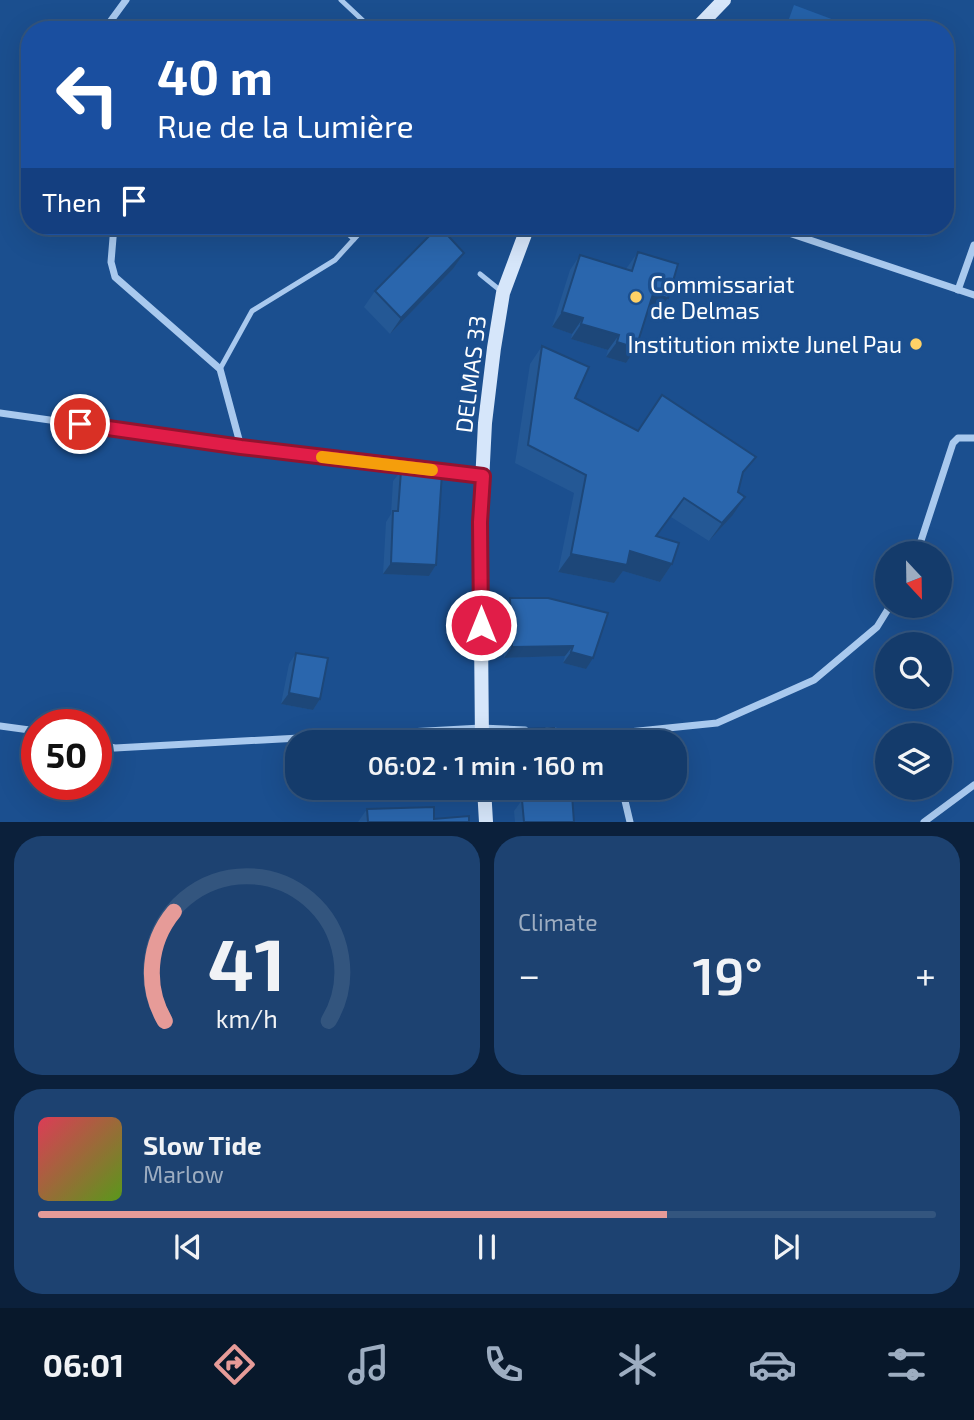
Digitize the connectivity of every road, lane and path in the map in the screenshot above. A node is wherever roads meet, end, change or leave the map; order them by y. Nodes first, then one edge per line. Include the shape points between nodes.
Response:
1 (126, 0) edge
2 (341, 0) edge
3 (723, 0) edge
4 (111, 21) edge
5 (363, 21) edge
6 (703, 21) edge
7 (113, 235) edge
8 (349, 235) edge
9 (358, 235) edge
10 (525, 235) edge
11 (795, 235) edge
12 (354, 239) junction
13 (974, 245) edge
14 (481, 274) dead end
15 (958, 290) junction
16 (503, 293) junction
17 (974, 295) edge
18 (220, 369) junction
19 (0, 413) edge
20 (974, 438) edge
21 (241, 447) junction
22 (483, 476) junction
23 (921, 541) edge
24 (883, 618) edge
25 (0, 726) edge
26 (21, 729) edge
27 (481, 730) edge
28 (667, 730) edge
29 (285, 742) edge
30 (112, 747) edge
31 (974, 785) edge
32 (484, 800) edge
33 (625, 800) edge
34 (483, 820) edge
35 (630, 821) edge
36 (924, 821) edge

1 - 4 street
2 - 5 lane
3 - 6 main road
7 - 18 street via 115,276
8 - 12 lane
9 - 12 lane
10 - 16 main road, DELMAS 33
11 - 15 street
12 - 18 lane via 335,260 252,311
13 - 15 street
14 - 16 lane
15 - 17 street
16 - 22 main road, DELMAS 33 via 485,423
18 - 21 street
19 - 21 street
20 - 23 street via 958,438 953,443
21 - 22 street
22 - 27 main road, DELMAS 33
24 - 28 street via 814,680 717,723
25 - 26 street
29 - 30 street
31 - 36 street
32 - 34 main road
33 - 35 street

